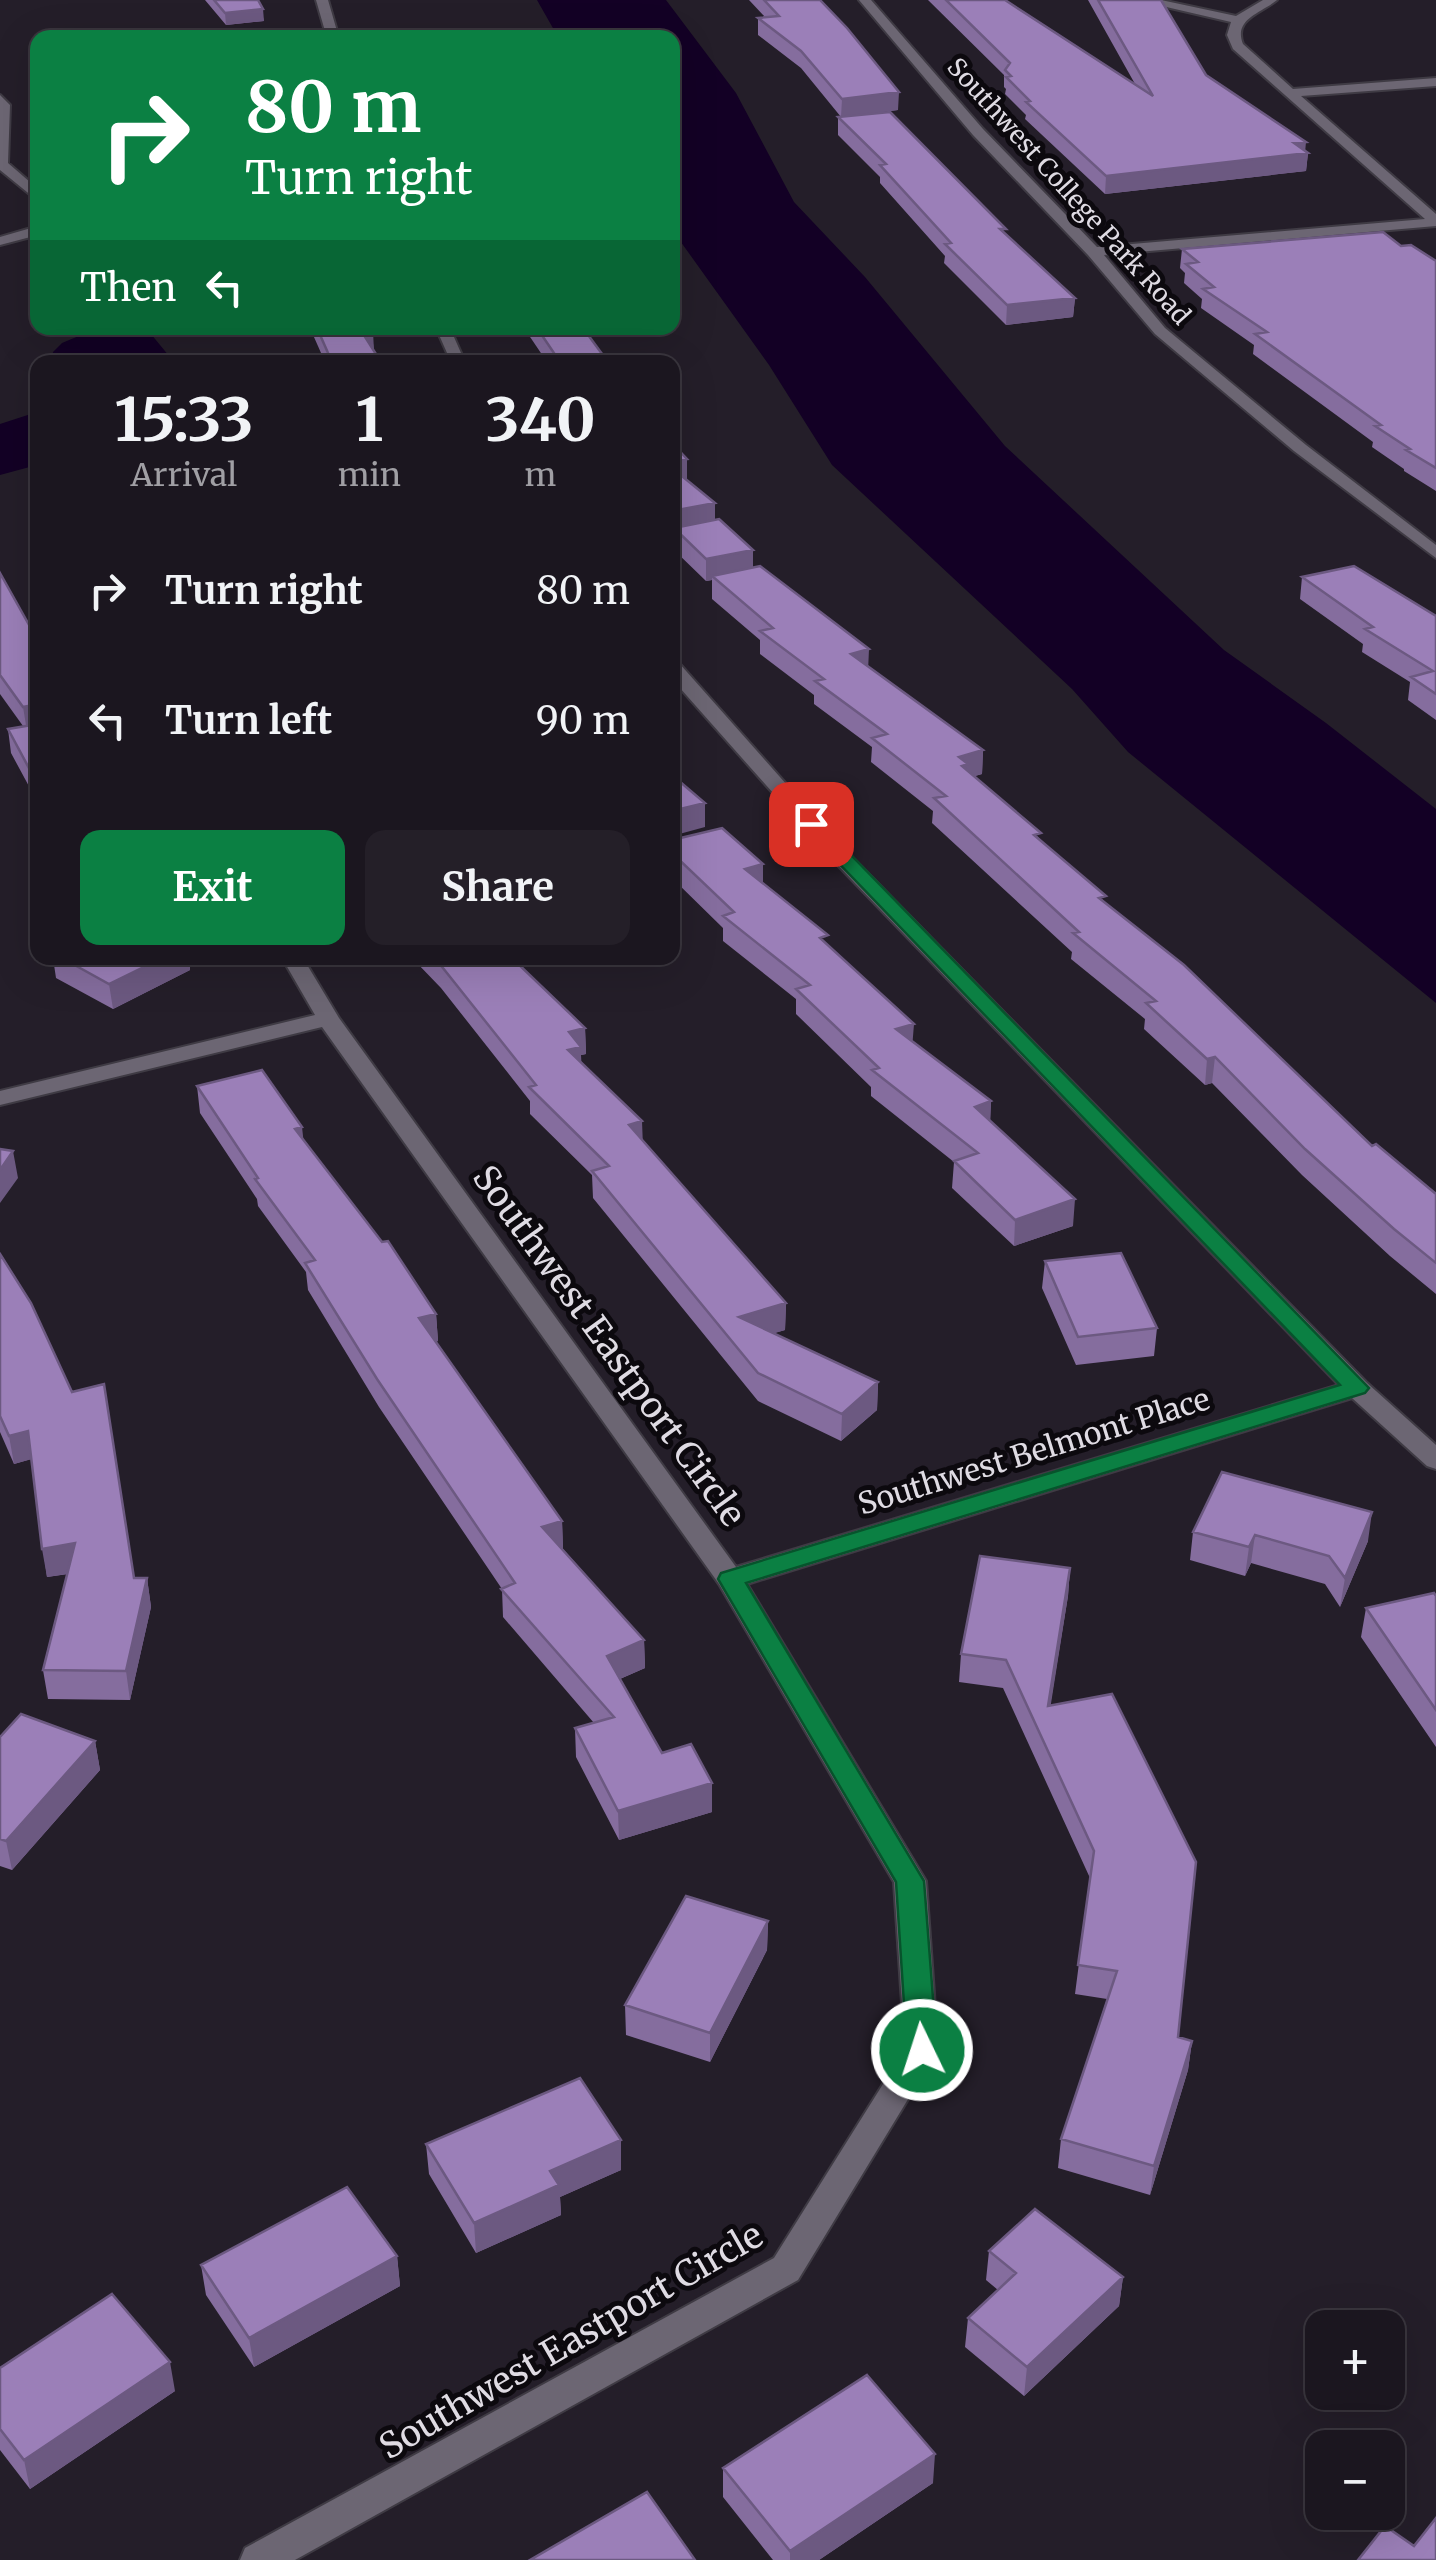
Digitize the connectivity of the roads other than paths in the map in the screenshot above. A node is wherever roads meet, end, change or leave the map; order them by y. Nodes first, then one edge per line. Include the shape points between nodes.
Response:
1 (322, 0) edge
2 (865, 0) edge
3 (1167, 0) edge
4 (1236, 0) edge
5 (1266, 2) edge
6 (1238, 20) junction
7 (331, 30) edge
8 (1436, 82) edge
9 (1288, 93) junction
10 (0, 99) edge
11 (30, 190) edge
12 (1436, 222) edge
13 (30, 232) edge
14 (0, 241) edge
15 (1093, 252) junction
16 (1436, 552) edge
17 (680, 676) edge
18 (298, 965) edge
19 (328, 1019) junction
20 (0, 1098) edge
21 (1357, 1388) junction
22 (1436, 1460) edge
23 (730, 1579) junction
24 (259, 2560) edge

1 - 7 street
2 - 15 street, Southwest College Park Road
3 - 6 street
4 - 5 street
5 - 6 street
6 - 9 street via 1237,46
8 - 9 street
9 - 12 street
10 - 11 street via 1,164
12 - 15 street
13 - 14 street
15 - 16 street, Southwest College Park Road via 1160,331
17 - 21 street via 834,850
18 - 19 street, Southwest Eastport Circle
19 - 20 street
19 - 23 street, Southwest Eastport Circle
21 - 22 street
21 - 23 street, Southwest Belmont Place
23 - 24 street, Southwest Eastport Circle via 910,1881 922,2050 786,2269

